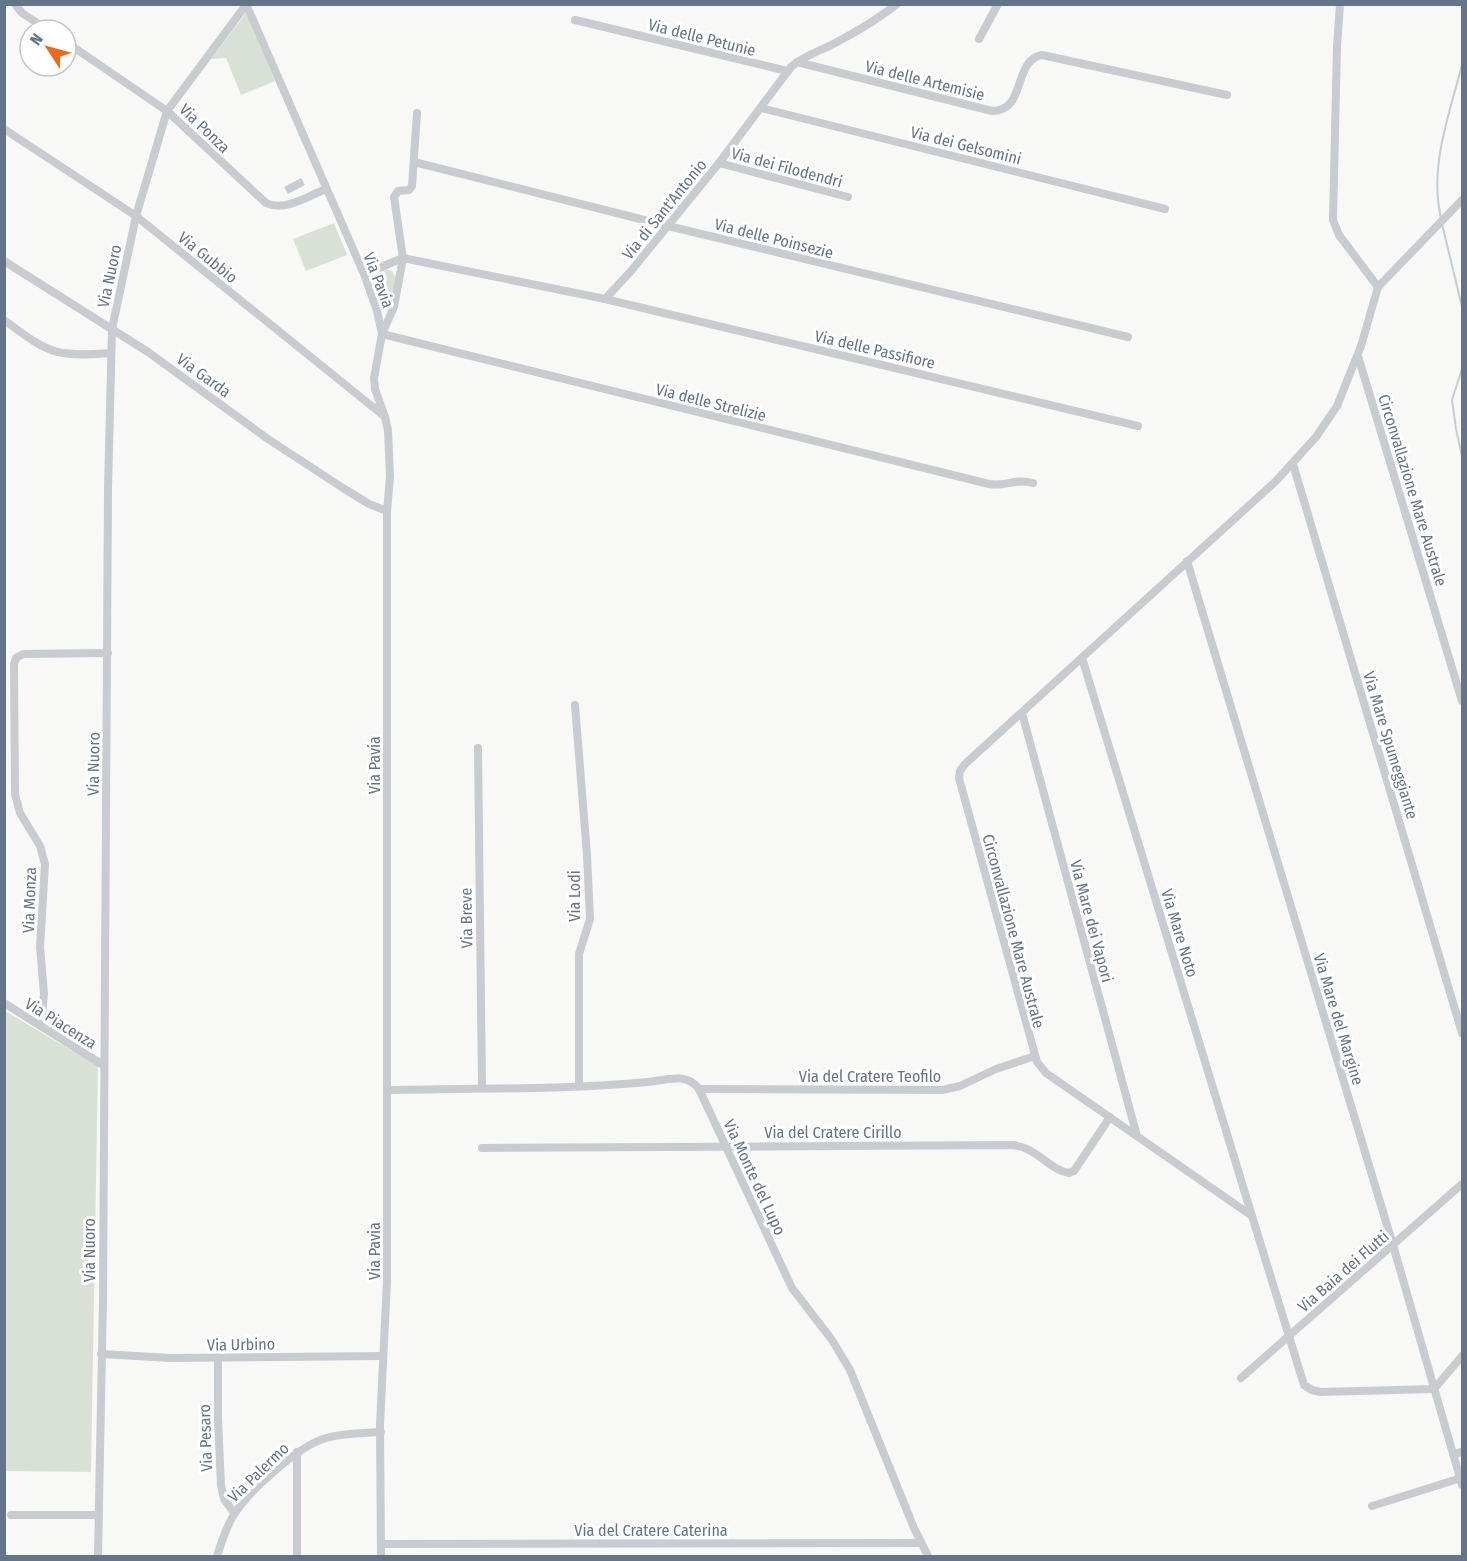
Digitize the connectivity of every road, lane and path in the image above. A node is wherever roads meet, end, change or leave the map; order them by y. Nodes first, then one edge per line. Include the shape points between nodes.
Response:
1 (15, 4) edge
2 (897, 4) edge
3 (998, 4) edge
4 (1340, 4) edge
5 (246, 5) edge
6 (30, 18) edge
7 (575, 20) dead end
8 (979, 39) dead end
9 (78, 50) edge
10 (797, 62) junction
11 (787, 71) junction
12 (1227, 95) dead end
13 (760, 108) junction
14 (167, 111) junction
15 (417, 113) dead end
16 (4, 129) edge
17 (414, 162) junction
18 (719, 163) junction
19 (326, 189) junction
20 (848, 198) dead end
21 (1460, 202) edge
22 (1165, 209) dead end
23 (136, 216) junction
24 (668, 226) junction
25 (403, 258) junction
26 (4, 261) edge
27 (364, 274) junction
28 (1378, 286) junction
29 (605, 299) junction
30 (4, 320) edge
31 (112, 329) junction
32 (382, 334) junction
33 (1128, 337) dead end
34 (111, 353) junction
35 (1358, 356) junction
36 (386, 417) junction
37 (1138, 426) dead end
38 (1293, 464) junction
39 (1033, 483) dead end
40 (387, 511) junction
41 (1187, 561) junction
42 (108, 653) junction
43 (1083, 658) junction
44 (1461, 690) edge
45 (1462, 701) edge
46 (575, 705) dead end
47 (1022, 713) junction
48 (478, 748) dead end
49 (4, 1003) edge
50 (41, 1026) junction
51 (1462, 1033) edge
52 (1035, 1056) junction
53 (103, 1065) junction
54 (579, 1085) junction
55 (482, 1088) junction
56 (699, 1089) junction
57 (387, 1090) junction
58 (1110, 1117) junction
59 (1137, 1136) junction
60 (725, 1146) junction
61 (482, 1148) dead end
62 (1462, 1184) edge
63 (1252, 1216) junction
64 (1393, 1245) junction
65 (1288, 1336) junction
66 (101, 1354) junction
67 (382, 1356) junction
68 (1462, 1356) edge
69 (219, 1358) junction
70 (1241, 1378) dead end
71 (1434, 1389) junction
72 (381, 1432) junction
73 (297, 1452) junction
74 (1462, 1452) edge
75 (1454, 1454) junction
76 (1462, 1482) edge
77 (1372, 1506) dead end
78 (234, 1513) junction
79 (11, 1515) dead end
80 (98, 1515) junction
81 (920, 1543) junction
82 (381, 1545) junction
83 (98, 1557) edge
84 (217, 1557) edge
85 (297, 1557) edge
86 (381, 1557) edge
87 (928, 1557) edge

1 - 6 street
2 - 10 street, Via di Sant'Antonio via 860,30
3 - 8 street
4 - 28 street via 1333,220 1339,235
5 - 14 street, Via Nuoro
5 - 19 street, Via Pavia
7 - 11 street, Via delle Petunie
9 - 14 street, Via Ponza
10 - 11 street, Via di Sant'Antonio
10 - 12 street, Via delle Artemisie via 992,111 1012,101 1025,68 1034,57 1042,55
11 - 13 street, Via di Sant'Antonio
13 - 18 street, Via di Sant'Antonio
13 - 22 street, Via dei Gelsomini
14 - 19 street, Via Ponza via 269,205 282,207
14 - 23 street, Via Nuoro
15 - 17 street
16 - 23 street, Via Gubbio
17 - 24 street, Via delle Poinsezie
17 - 25 street via 411,188 398,191 394,197
18 - 20 street, Via dei Filodendri
18 - 24 street, Via di Sant'Antonio
19 - 27 street, Via Pavia
21 - 28 street
23 - 31 street, Via Nuoro
23 - 36 street, Via Gubbio
24 - 29 street, Via di Sant'Antonio
24 - 33 street, Via delle Poinsezie
25 - 27 street
25 - 29 street
25 - 32 street via 394,307
26 - 31 street, Via Garda
27 - 32 street, Via Pavia
28 - 35 street, Circonvallazione Mare Australe
29 - 37 street, Via delle Passifiore
30 - 34 street via 56,351
31 - 34 street, Via Nuoro
31 - 40 street, Via Garda via 351,494
32 - 36 street, Via Pavia via 374,378
32 - 39 street, Via delle Strelizie via 989,484 1021,480
34 - 42 street, Via Nuoro
35 - 38 street, Circonvallazione Mare Australe via 1330,418
35 - 44 street, Circonvallazione Mare Australe
36 - 40 street, Via Pavia via 390,470
38 - 41 street, Circonvallazione Mare Australe
38 - 51 street, Via Mare Spumeggiante
40 - 57 street, Via Pavia
41 - 43 street, Circonvallazione Mare Australe
41 - 64 street, Via Mare del Margine
42 - 50 street, Via Monza via 23,654 15,662 15,794 20,813 42,850 45,868
42 - 53 street, Via Nuoro
43 - 47 street, Circonvallazione Mare Australe
43 - 63 street, Via Mare Noto
44 - 45 street, Circonvallazione Mare Australe
46 - 54 street, Via Lodi via 590,919 579,954
47 - 52 street, Circonvallazione Mare Australe via 965,764 959,778
47 - 59 street, Via Mare dei Vapori
48 - 55 street, Via Breve
49 - 50 street, Via Piacenza
50 - 53 street, Via Piacenza
52 - 56 street, Via del Cratere Teofilo via 942,1090
52 - 58 street, Circonvallazione Mare Australe via 1044,1071
53 - 66 street, Via Nuoro
54 - 55 street
54 - 56 street via 684,1078
55 - 57 street
56 - 60 street, Via Monte del Lupo
57 - 67 street, Via Pavia via 387,1281
58 - 59 street, Circonvallazione Mare Australe
58 - 60 street, Via del Cratere Cirillo via 1069,1173 1034,1152 1013,1145
59 - 63 street, Circonvallazione Mare Australe
60 - 61 street, Via del Cratere Cirillo
60 - 81 street, Via Monte del Lupo via 792,1288 850,1370
62 - 64 street, Via Baia dei Flutti
63 - 65 street
64 - 65 street, Via Baia dei Flutti
64 - 71 street, Via Mare del Margine
65 - 70 street, Via Baia dei Flutti
65 - 71 street via 1301,1380 1315,1391
66 - 69 street, Via Urbino
66 - 80 street, Via Nuoro
67 - 69 street, Via Urbino
67 - 72 street, Via Pavia
68 - 71 street
69 - 78 street, Via Pesaro via 220,1485
71 - 75 street, Via Mare del Margine
72 - 73 street, Via Palermo via 327,1438
72 - 82 street, Via Pavia
73 - 78 street, Via Palermo
73 - 85 street
74 - 75 street
75 - 76 street, Via Mare del Margine
76 - 77 street
78 - 84 street, Via Palermo
79 - 80 street
80 - 83 street, Via Nuoro
81 - 82 street, Via del Cratere Caterina
81 - 87 street, Via Monte del Lupo
82 - 86 street, Via Pavia

